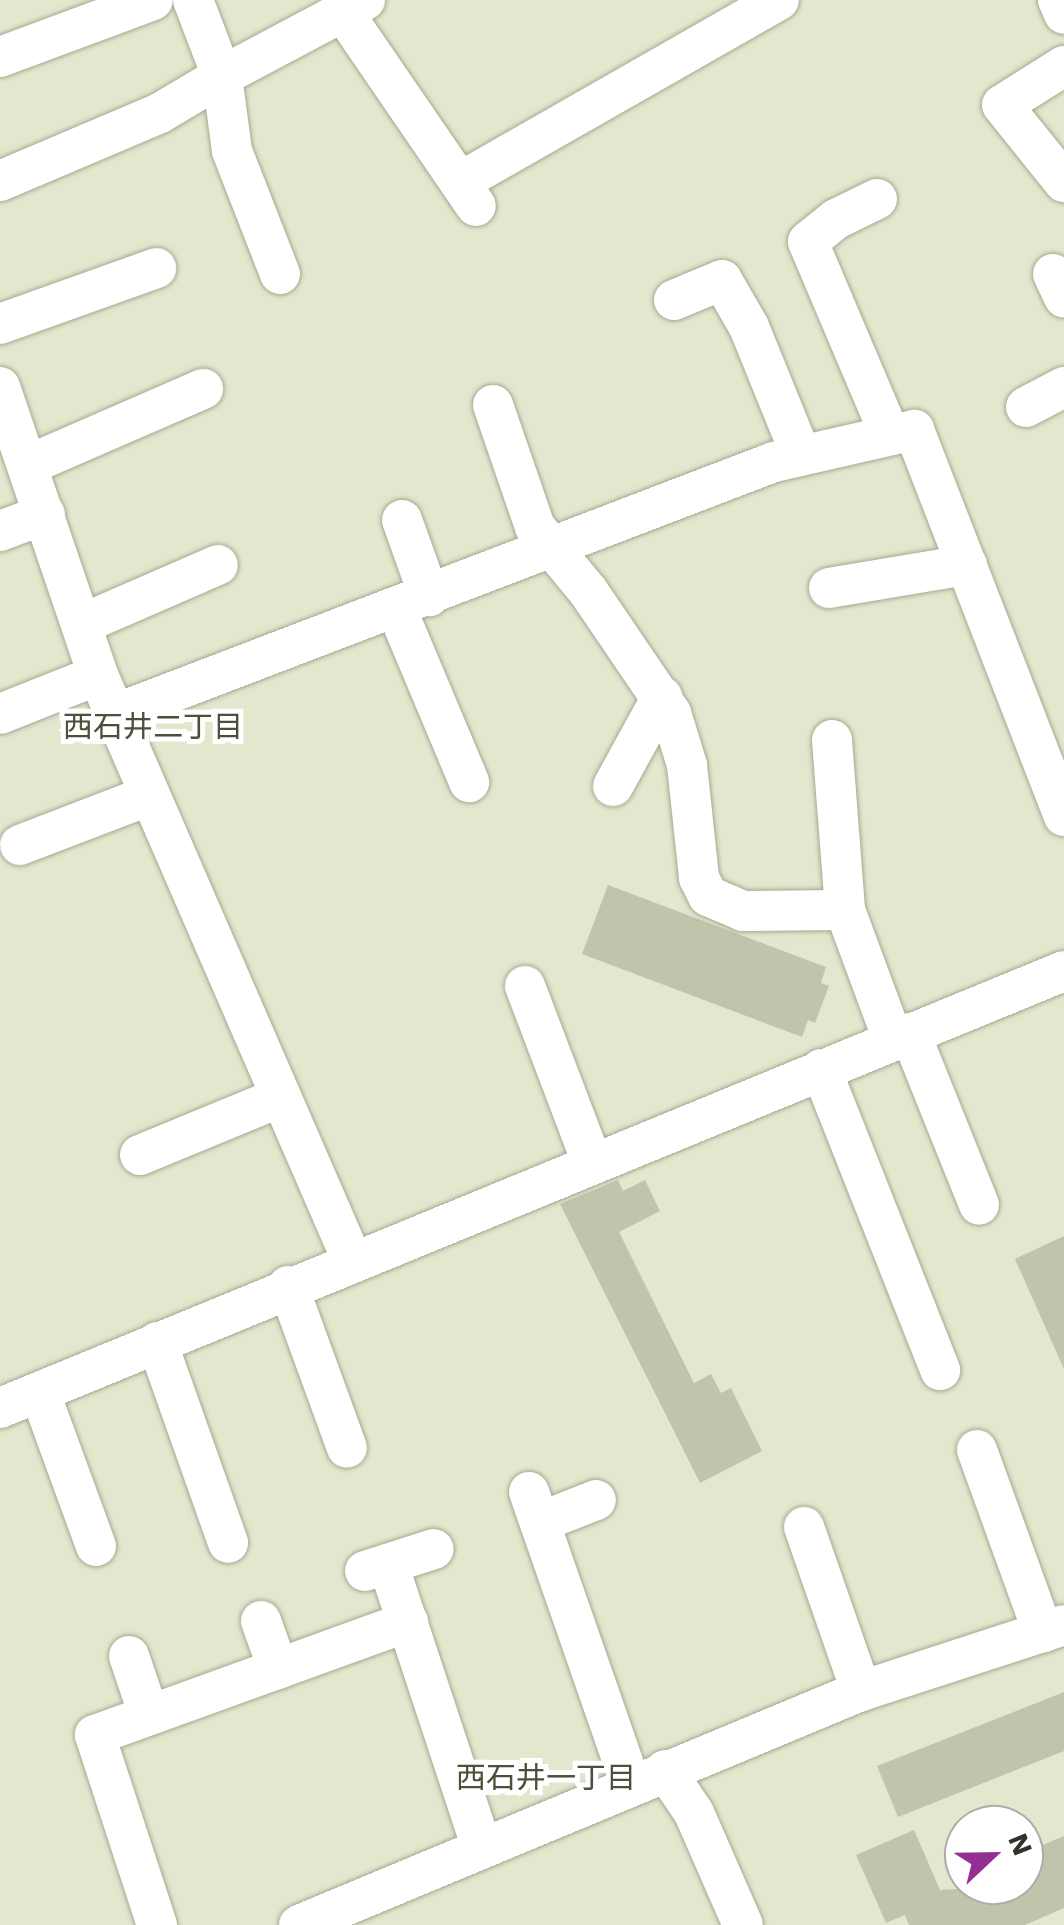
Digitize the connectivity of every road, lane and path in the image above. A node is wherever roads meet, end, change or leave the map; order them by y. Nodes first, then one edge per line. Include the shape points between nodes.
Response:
1 (153, 0) edge
2 (193, 0) edge
3 (779, 0) edge
4 (1058, 0) edge
5 (354, 6) edge
6 (1064, 14) edge
7 (0, 57) edge
8 (1064, 66) edge
9 (222, 76) junction
10 (0, 181) edge
11 (1064, 182) edge
12 (877, 199) dead end
13 (283, 252) dead end
14 (156, 268) dead end
15 (674, 300) dead end
16 (0, 324) edge
17 (1064, 387) edge
18 (0, 388) edge
19 (203, 388) dead end
20 (493, 405) dead end
21 (1026, 407) dead end
22 (890, 436) junction
23 (801, 455) junction
24 (28, 465) junction
25 (45, 514) junction
26 (402, 520) dead end
27 (0, 531) edge
28 (549, 551) junction
29 (218, 565) dead end
30 (967, 565) junction
31 (830, 588) dead end
32 (412, 602) junction
33 (82, 624) junction
34 (98, 675) junction
35 (662, 697) junction
36 (0, 714) edge
37 (115, 714) junction
38 (832, 740) dead end
39 (469, 782) dead end
40 (613, 786) dead end
41 (150, 796) junction
42 (1064, 816) edge
43 (20, 845) dead end
44 (845, 910) junction
45 (1064, 971) edge
46 (525, 986) dead end
47 (902, 1036) junction
48 (821, 1069) junction
49 (281, 1097) junction
50 (140, 1154) dead end
51 (592, 1162) junction
52 (979, 1206) dead end
53 (352, 1260) junction
54 (288, 1286) junction
55 (157, 1342) junction
56 (940, 1370) dead end
57 (40, 1393) junction
58 (1, 1406) edge
59 (347, 1448) dead end
60 (976, 1450) dead end
61 (596, 1500) dead end
62 (804, 1527) dead end
63 (228, 1543) dead end
64 (96, 1546) dead end
65 (434, 1549) dead end
66 (261, 1621) dead end
67 (408, 1622) junction
68 (1054, 1628) edge
69 (129, 1656) dead end
70 (278, 1669) junction
71 (861, 1691) junction
72 (150, 1715) junction
73 (648, 1777) junction
74 (482, 1848) junction
75 (378, 1910) edge
76 (156, 1925) edge
77 (299, 1925) edge
78 (744, 1925) edge

1 - 7 street
2 - 9 street
3 - 5 street via 468,194
4 - 6 street
5 - 9 street
8 - 11 street via 1002,106
9 - 10 street via 160,113
9 - 13 street via 232,151
12 - 22 street via 808,242
14 - 16 street
15 - 23 street via 722,280 749,327
17 - 21 street
18 - 24 street
19 - 24 street
20 - 28 street
22 - 23 street
22 - 30 street via 914,430
23 - 28 street
24 - 25 street
25 - 27 street
25 - 33 street
26 - 32 street
28 - 32 street
28 - 35 street via 588,591
29 - 33 street
30 - 31 street
30 - 42 street
32 - 37 street
32 - 39 street
33 - 34 street
34 - 36 street
34 - 37 street
35 - 40 street
35 - 44 street via 687,766 696,863 708,896 742,911
37 - 41 street
38 - 44 street
41 - 43 street
41 - 49 street
44 - 47 street
45 - 47 street
46 - 51 street
47 - 48 street
47 - 52 street
48 - 51 street
48 - 56 street
49 - 50 street
49 - 53 street
51 - 53 street
53 - 54 street
54 - 55 street
54 - 59 street
55 - 57 street
55 - 63 street
57 - 58 street
57 - 64 street
60 - 68 street
61 - 73 street via 535,1507
62 - 71 street
65 - 67 street via 377,1568
66 - 70 street
67 - 70 street
67 - 74 street
68 - 71 street
69 - 72 street
70 - 72 street
71 - 73 street
72 - 76 street via 95,1735
73 - 74 street
73 - 78 street via 702,1829
74 - 75 street
75 - 77 street

